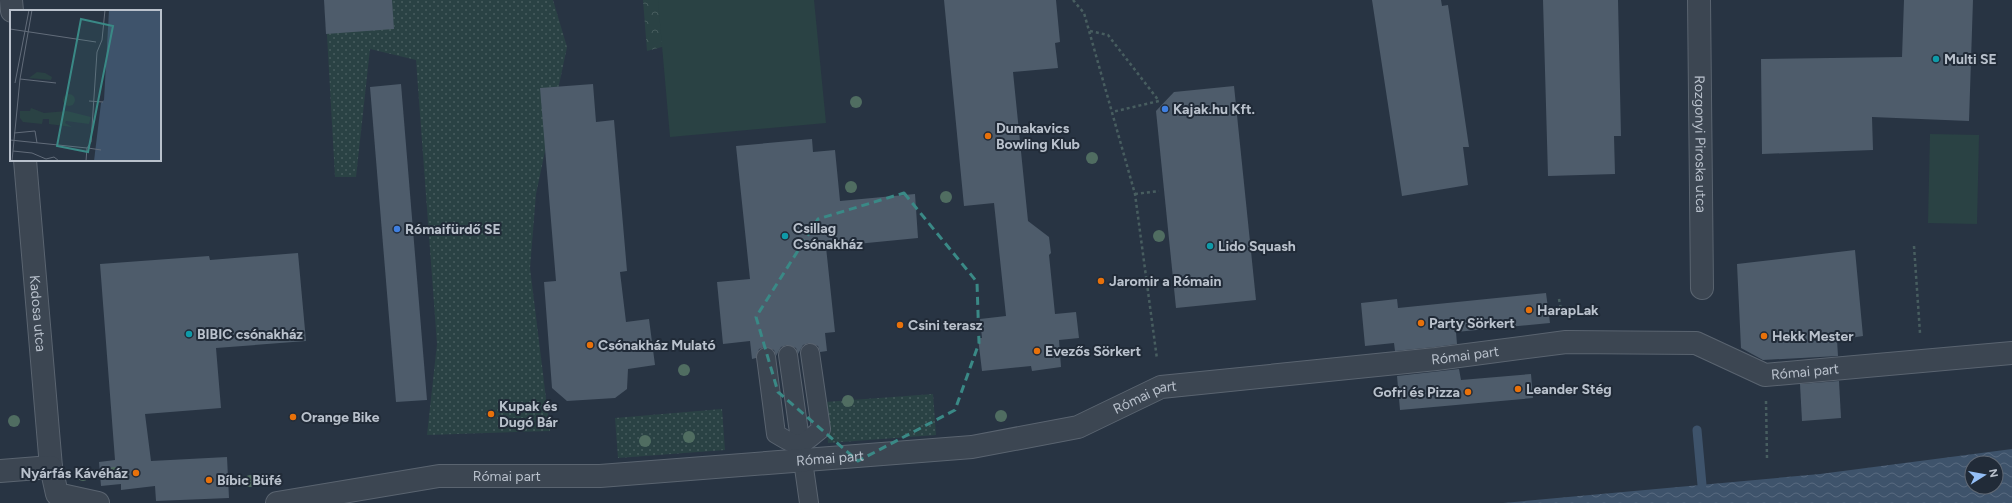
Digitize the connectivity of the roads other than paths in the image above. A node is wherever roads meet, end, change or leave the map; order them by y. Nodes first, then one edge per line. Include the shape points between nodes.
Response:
1 (11, 0) edge
2 (1699, 0) edge
3 (12, 10) edge
4 (25, 161) edge
5 (1702, 288) dead end
6 (810, 353) dead end
7 (2012, 353) edge
8 (766, 357) dead end
9 (786, 364) dead end
10 (799, 453) junction
11 (51, 467) junction
12 (0, 471) edge
13 (57, 498) edge
14 (98, 503) edge
15 (278, 503) edge
16 (802, 503) edge
17 (808, 503) edge

1 - 3 street
2 - 5 street, Rozgonyi Piroska utca
4 - 11 street, Kadosa utca
6 - 10 lane via 821,429
7 - 10 street, Római part via 1765,375 1696,343 1566,342 1161,387 1078,427 972,447
8 - 10 lane via 776,434
9 - 10 lane
10 - 15 street, Római part via 600,476 439,476
10 - 16 lane
10 - 17 lane
11 - 12 street
11 - 13 street
13 - 14 street

